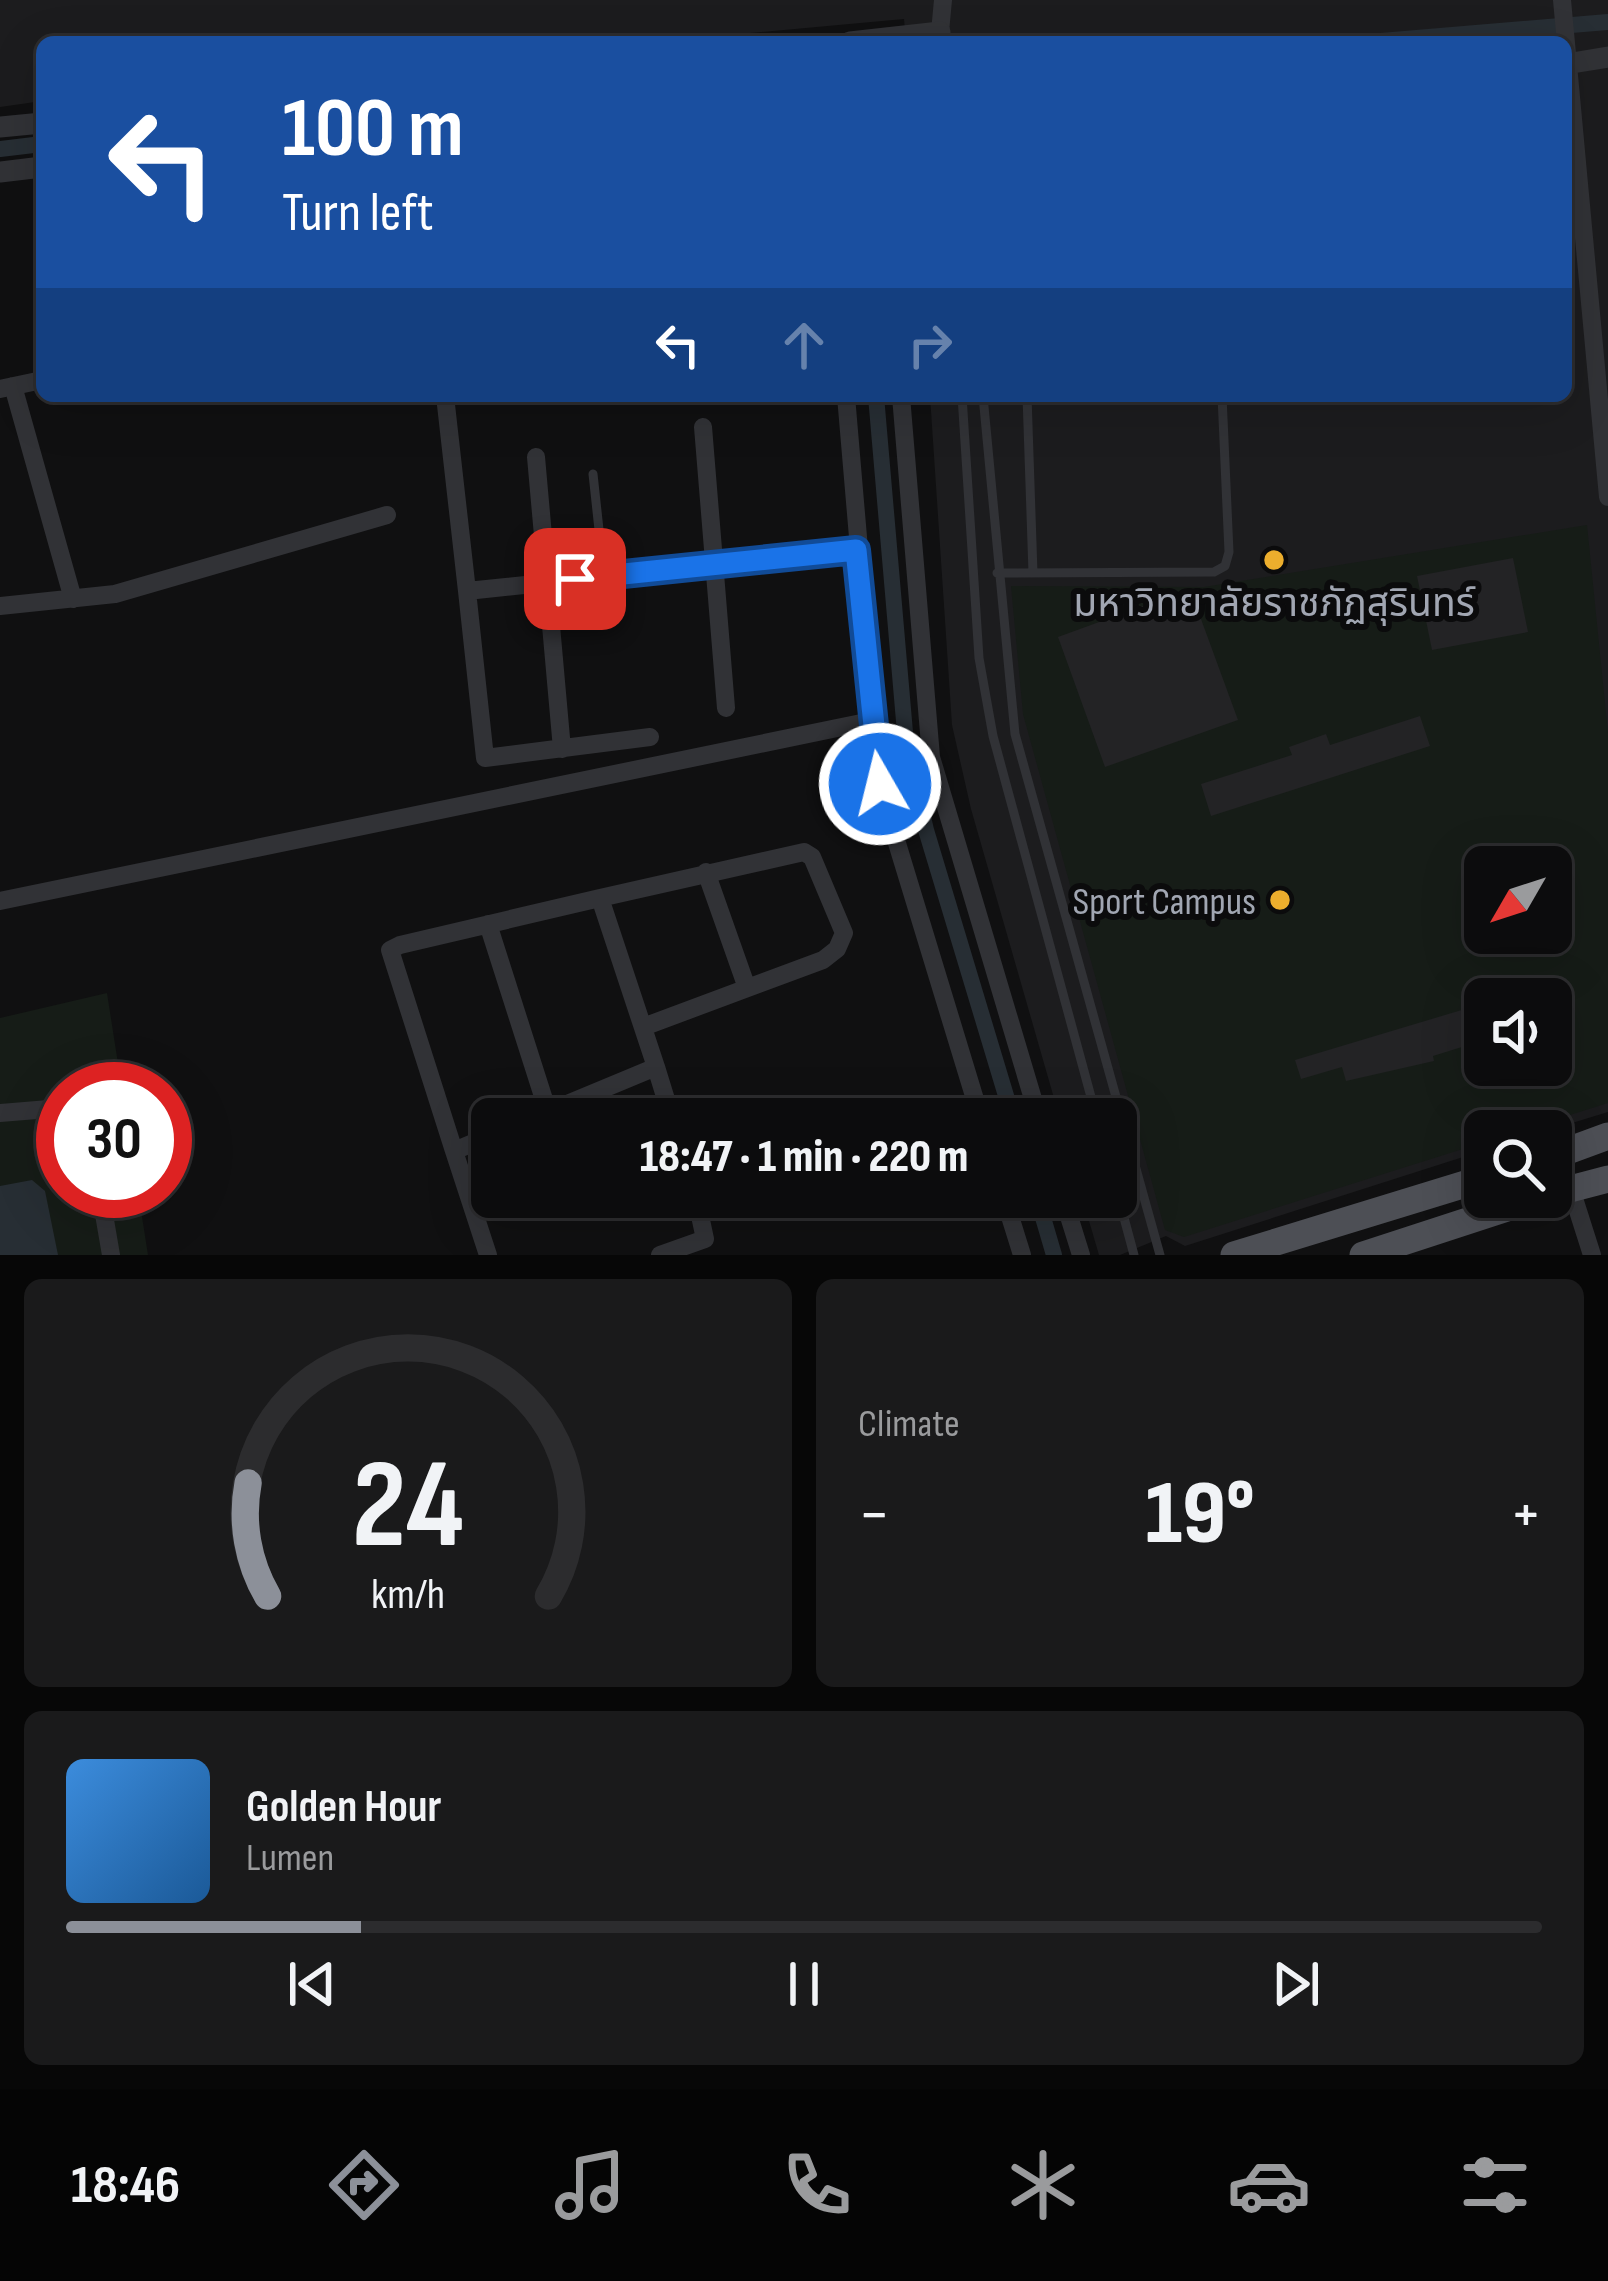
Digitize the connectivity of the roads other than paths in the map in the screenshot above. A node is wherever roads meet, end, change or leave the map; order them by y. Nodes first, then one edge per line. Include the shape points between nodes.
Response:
1 (1562, 0) edge
2 (939, 18) edge
3 (872, 36) edge
4 (1565, 36) edge
5 (1608, 57) edge
6 (1572, 63) edge
7 (36, 124) edge
8 (0, 127) edge
9 (1572, 134) edge
10 (36, 168) edge
11 (0, 172) edge
12 (7, 387) edge
13 (446, 402) edge
14 (846, 402) edge
15 (901, 402) edge
16 (962, 402) edge
17 (983, 402) edge
18 (1027, 402) edge
19 (1222, 402) edge
20 (1604, 412) edge
21 (703, 428) dead end
22 (536, 457) dead end
23 (593, 474) dead end
24 (1608, 497) edge
25 (387, 515) dead end
26 (856, 550) junction
27 (712, 563) junction
28 (997, 573) junction
29 (1034, 573) junction
30 (604, 576) junction
31 (546, 582) junction
32 (467, 591) junction
33 (73, 599) junction
34 (0, 606) edge
35 (726, 708) dead end
36 (871, 721) junction
37 (650, 737) dead end
38 (562, 749) junction
39 (706, 872) junction
40 (600, 898) junction
41 (0, 901) edge
42 (488, 924) junction
43 (747, 988) junction
44 (643, 1027) junction
45 (656, 1067) junction
46 (535, 1098) edge
47 (581, 1098) edge
48 (666, 1098) edge
49 (975, 1098) edge
50 (1033, 1098) edge
51 (1091, 1098) edge
52 (36, 1110) edge
53 (0, 1113) edge
54 (1608, 1136) edge
55 (471, 1144) edge
56 (1572, 1149) edge
57 (454, 1151) junction
58 (1608, 1179) edge
59 (1464, 1184) edge
60 (1572, 1189) edge
61 (1572, 1214) edge
62 (105, 1218) edge
63 (700, 1218) edge
64 (1011, 1218) edge
65 (1070, 1218) edge
66 (1124, 1218) edge
67 (1477, 1218) edge
68 (111, 1255) edge
69 (488, 1255) edge
70 (660, 1255) edge
71 (1022, 1255) edge
72 (1081, 1255) edge
73 (1134, 1255) edge
74 (1160, 1255) edge
75 (1234, 1255) edge
76 (1363, 1255) edge
77 (1592, 1255) edge

1 - 4 street
2 - 3 street
5 - 6 street
7 - 8 street
9 - 20 street
10 - 11 street
12 - 33 street
13 - 32 street
14 - 26 street
15 - 50 street via 931,758
16 - 51 lane via 979,658 992,736
17 - 28 lane
18 - 29 lane
19 - 29 lane via 1225,566
20 - 24 street
21 - 27 street
22 - 31 street
23 - 30 lane
25 - 33 street via 116,594
26 - 27 street
26 - 36 street
27 - 30 street
27 - 35 street
28 - 29 lane
28 - 74 lane via 1015,734
30 - 31 street
31 - 32 street
31 - 38 street
32 - 38 street via 483,756
33 - 34 street
36 - 41 street
36 - 49 street via 888,816
37 - 38 street
39 - 40 street
39 - 43 street
39 - 43 street via 804,852 844,933 823,959
40 - 42 street
40 - 44 street
42 - 46 street
42 - 57 street via 390,950
43 - 44 street
44 - 45 street
45 - 47 street
45 - 48 street
52 - 53 street
54 - 56 main road
55 - 57 street
57 - 69 street
58 - 60 main road
59 - 75 main road
61 - 77 street
62 - 68 street
63 - 70 street via 705,1239
64 - 71 street
65 - 72 street
66 - 73 lane
67 - 76 main road

